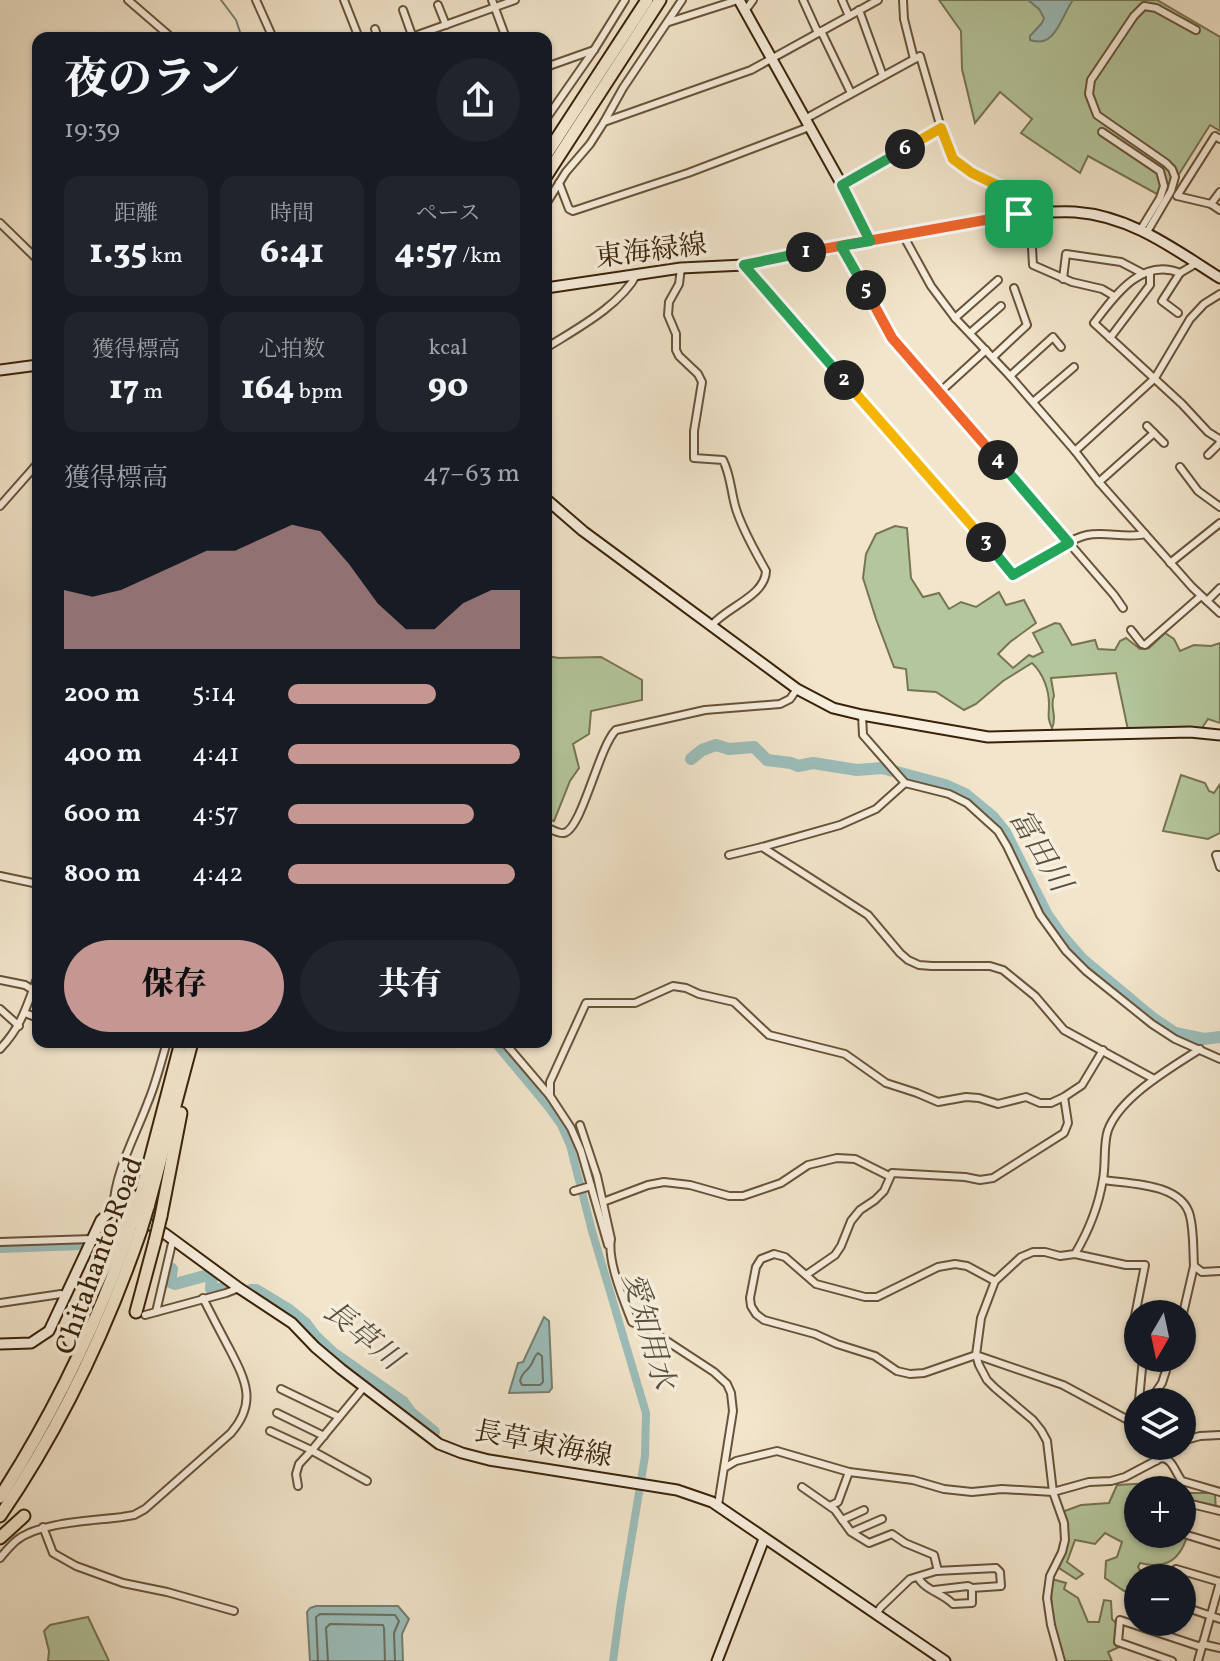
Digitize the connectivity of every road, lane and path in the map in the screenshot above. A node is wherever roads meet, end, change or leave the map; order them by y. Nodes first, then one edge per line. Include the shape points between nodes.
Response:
1 (128, 0) edge
2 (256, 0) edge
3 (344, 0) edge
4 (515, 0) edge
5 (625, 0) edge
6 (647, 0) edge
7 (660, 0) edge
8 (682, 0) edge
9 (738, 0) edge
10 (753, 0) edge
11 (803, 0) edge
12 (842, 0) edge
13 (878, 0) edge
14 (903, 0) edge
15 (494, 4) edge
16 (438, 5) dead end
17 (403, 10) dead end
18 (859, 10) junction
19 (745, 11) junction
20 (849, 16) junction
21 (668, 22) junction
22 (446, 25) junction
23 (375, 29) dead end
24 (1196, 30) dead end
25 (165, 32) edge
26 (270, 32) edge
27 (357, 32) edge
28 (376, 32) edge
29 (410, 32) edge
30 (428, 32) edge
31 (504, 32) edge
32 (820, 32) junction
33 (594, 50) junction
34 (771, 59) junction
35 (914, 59) junction
36 (552, 65) edge
37 (883, 76) junction
38 (851, 93) junction
39 (552, 110) edge
40 (604, 122) junction
41 (807, 123) junction
42 (941, 128) junction
43 (1102, 132) dead end
44 (1220, 139) edge
45 (552, 146) edge
46 (552, 167) edge
47 (559, 183) junction
48 (842, 185) junction
49 (1220, 192) edge
50 (552, 194) edge
51 (1211, 204) junction
52 (1220, 210) edge
53 (1019, 214) junction
54 (1030, 214) junction
55 (0, 223) edge
56 (1144, 231) junction
57 (903, 235) junction
58 (870, 241) junction
59 (841, 246) junction
60 (32, 254) edge
61 (1197, 263) junction
62 (744, 265) junction
63 (681, 268) junction
64 (1146, 272) junction
65 (1180, 273) junction
66 (637, 274) junction
67 (1220, 278) edge
68 (1063, 279) junction
69 (998, 280) dead end
70 (552, 287) edge
71 (1014, 288) dead end
72 (1220, 294) edge
73 (1114, 296) junction
74 (1001, 306) dead end
75 (1178, 313) dead end
76 (955, 318) junction
77 (970, 333) junction
78 (1110, 338) junction
79 (552, 344) edge
80 (1061, 347) dead end
81 (986, 350) junction
82 (993, 357) junction
83 (32, 366) edge
84 (1074, 367) dead end
85 (0, 370) edge
86 (1010, 376) junction
87 (1155, 378) junction
88 (940, 392) junction
89 (1033, 402) junction
90 (1147, 426) dead end
91 (1154, 433) junction
92 (1220, 442) edge
93 (1164, 443) dead end
94 (1075, 451) junction
95 (1208, 455) dead end
96 (1180, 467) dead end
97 (32, 470) edge
98 (1099, 482) junction
99 (552, 504) edge
100 (0, 506) edge
101 (1219, 506) edge
102 (1220, 523) edge
103 (1145, 534) junction
104 (1069, 543) junction
105 (1170, 563) junction
106 (1220, 588) edge
107 (1204, 598) junction
108 (1123, 608) dead end
109 (1220, 613) edge
110 (712, 625) junction
111 (1131, 630) dead end
112 (797, 689) junction
113 (862, 715) junction
114 (1220, 735) edge
115 (905, 783) junction
116 (552, 830) edge
117 (762, 847) junction
118 (729, 855) dead end
119 (1220, 855) edge
120 (1220, 867) edge
121 (0, 876) edge
122 (32, 883) edge
123 (0, 980) edge
124 (32, 989) edge
125 (32, 993) edge
126 (0, 1009) edge
127 (25, 1013) junction
128 (32, 1016) edge
129 (19, 1026) junction
130 (165, 1048) edge
131 (179, 1048) edge
132 (190, 1048) edge
133 (509, 1048) edge
134 (0, 1049) edge
135 (1200, 1049) junction
136 (1103, 1050) junction
137 (188, 1057) junction
138 (1220, 1059) edge
139 (1154, 1079) junction
140 (550, 1096) junction
141 (1064, 1097) junction
142 (580, 1125) dead end
143 (889, 1176) junction
144 (1103, 1180) junction
145 (591, 1186) junction
146 (574, 1191) dead end
147 (139, 1202) junction
148 (603, 1202) junction
149 (113, 1209) junction
150 (132, 1224) junction
151 (92, 1239) junction
152 (173, 1239) junction
153 (0, 1242) edge
154 (609, 1248) junction
155 (1075, 1254) junction
156 (1194, 1266) junction
157 (1220, 1271) edge
158 (806, 1275) junction
159 (995, 1281) junction
160 (239, 1288) junction
161 (66, 1296) junction
162 (203, 1298) junction
163 (1138, 1300) edge
164 (1186, 1300) edge
165 (0, 1303) edge
166 (156, 1312) junction
167 (141, 1314) joint
168 (70, 1341) dead end
169 (0, 1344) edge
170 (976, 1355) junction
171 (364, 1387) junction
172 (281, 1389) dead end
173 (277, 1413) dead end
174 (339, 1417) junction
175 (1124, 1418) edge
176 (270, 1431) dead end
177 (1220, 1435) edge
178 (324, 1436) junction
179 (1196, 1437) edge
180 (311, 1451) junction
181 (1156, 1461) joint
182 (724, 1468) junction
183 (849, 1472) junction
184 (367, 1481) dead end
185 (298, 1486) dead end
186 (802, 1487) dead end
187 (1053, 1492) junction
188 (1220, 1492) edge
189 (0, 1497) edge
190 (849, 1498) dead end
191 (838, 1502) junction
192 (718, 1505) junction
193 (1196, 1505) edge
194 (830, 1506) junction
195 (864, 1510) dead end
196 (1220, 1511) edge
197 (0, 1516) edge
198 (24, 1516) dead end
199 (882, 1519) dead end
200 (842, 1520) junction
201 (43, 1527) junction
202 (851, 1532) junction
203 (0, 1538) edge
204 (1196, 1538) edge
205 (764, 1539) junction
206 (1220, 1545) edge
207 (0, 1558) edge
208 (938, 1571) junction
209 (1196, 1575) edge
210 (918, 1577) junction
211 (1220, 1582) edge
212 (972, 1588) junction
213 (934, 1590) junction
214 (234, 1611) dead end
215 (1196, 1611) edge
216 (876, 1614) junction
217 (1211, 1616) junction
218 (1220, 1619) edge
219 (1202, 1645) junction
220 (1220, 1648) edge
221 (717, 1661) edge
222 (945, 1661) edge
223 (1061, 1661) edge
224 (1172, 1661) edge
225 (1198, 1661) edge

1 - 25 street
2 - 26 street
3 - 27 street
4 - 15 street
5 - 33 street
6 - 45 highway
7 - 46 highway
8 - 21 street
9 - 19 main road
9 - 21 street
10 - 19 street
11 - 32 street
12 - 20 street
13 - 18 street
14 - 35 street
15 - 22 street
15 - 31 street
16 - 22 street
17 - 29 street
18 - 20 street
18 - 37 street
19 - 34 main road
20 - 32 street
21 - 40 street
22 - 30 street
23 - 28 street
24 - 56 street via 1144,6 1091,80 1089,94 1097,115 1166,163 1175,177
32 - 34 street
32 - 38 street
33 - 36 street
33 - 39 street
34 - 40 street
34 - 41 main road
35 - 37 street
35 - 42 street via 920,56
37 - 38 street
38 - 41 street
40 - 47 street
41 - 47 street via 688,173 573,211
41 - 48 main road
42 - 48 street
42 - 53 street via 953,159 1011,192
43 - 56 street via 1160,171 1164,186
44 - 51 street via 1215,136 1177,196
47 - 50 street
48 - 58 main road
49 - 51 street
51 - 52 street
53 - 54 main road, 東海緑線
53 - 57 main road, 東海緑線
54 - 56 main road, 東海緑線 via 1110,217
54 - 68 street via 1033,265
55 - 60 street
56 - 61 main road, 東海緑線
57 - 58 main road, 東海緑線
57 - 76 street
58 - 59 main road, 東海緑線
59 - 62 main road, 東海緑線
59 - 88 street via 892,338
61 - 65 street
61 - 67 main road, 東海緑線
62 - 63 main road, 東海緑線
62 - 104 street via 1013,575
63 - 66 main road, 東海緑線
63 - 110 street via 668,315 679,356 702,382 694,458 723,460 745,535 766,571 759,589
64 - 65 street
64 - 68 street via 1121,262 1066,254
64 - 73 street
64 - 78 street via 1150,285
65 - 75 street via 1162,301
66 - 70 main road, 東海緑線
66 - 79 street via 605,310
68 - 73 street
69 - 76 street
71 - 82 street via 1027,325
72 - 87 street via 1190,319
73 - 78 street via 1094,323
74 - 77 street
76 - 77 street
77 - 81 street
78 - 87 street
80 - 86 street via 1053,337
81 - 82 street
81 - 88 street
82 - 86 street
83 - 85 main road
84 - 89 street
86 - 89 street
87 - 92 street
87 - 94 street
88 - 104 street
89 - 94 street
90 - 91 street
91 - 93 street
91 - 98 street
92 - 95 street
94 - 98 street
96 - 101 street via 1198,491
97 - 100 street
98 - 103 street
99 - 110 main road
102 - 105 street
103 - 104 street via 1088,534
103 - 105 street
104 - 108 street
105 - 107 street
106 - 107 street
107 - 109 street
107 - 111 street via 1145,645
110 - 112 main road
112 - 113 main road via 833,708
112 - 116 street via 780,704 705,710 616,730 570,830
113 - 114 main road via 988,737
113 - 115 street via 863,735
115 - 117 street via 876,809
115 - 135 street via 949,794 985,818 1003,838 1040,915 1066,951 1152,1024
117 - 118 street
117 - 136 street via 868,915 908,960 1003,970 1064,1030
119 - 120 street
121 - 122 street
123 - 124 street
125 - 127 street
126 - 129 street
127 - 128 street
127 - 129 street
129 - 134 street
130 - 149 street via 119,1175
131 - 147 highway
132 - 137 highway, Chitahanto Road
133 - 140 street
135 - 138 street
135 - 139 street
136 - 139 street
136 - 141 street via 1082,1085
137 - 147 highway, Chitahanto Road
137 - 167 highway, bridge
139 - 144 street via 1129,1100 1108,1130
140 - 141 street via 550,1082 586,1003 635,1003 673,986 734,1002 769,1035 845,1054 886,1083 938,1102 966,1097 998,1104 1026,1097 1051,1103
140 - 145 street via 571,1128
141 - 143 street via 1064,1133 993,1178
142 - 148 street
143 - 148 street via 855,1159 837,1158 808,1165 781,1183 743,1196 664,1182
143 - 158 street via 884,1191 851,1221 835,1255
144 - 155 street
144 - 156 street via 1162,1189 1186,1205
145 - 146 street
145 - 154 street
147 - 150 highway, Chitahanto Road, bridge
147 - 150 highway, bridge
148 - 154 street
149 - 151 main road
149 - 152 main road, 長草東海線 via 124,1209
150 - 168 highway via 116,1243
150 - 189 highway, Chitahanto Road via 80,1355
150 - 197 highway, Chitahanto Road via 106,1323 79,1382
151 - 153 street
151 - 161 main road
152 - 160 main road, 長草東海線
152 - 166 street
154 - 182 street via 632,1322 727,1384 733,1411
155 - 159 street via 1033,1252
155 - 163 street via 1145,1265
156 - 157 street via 1202,1272
156 - 164 street
158 - 159 street via 816,1284 865,1297 877,1297 955,1264
158 - 170 street via 785,1257 761,1259 750,1298 756,1314 875,1356 910,1374
159 - 170 street via 981,1318
160 - 162 street
160 - 171 main road, 長草東海線 via 292,1323
161 - 165 street
161 - 169 main road via 53,1326 40,1339
162 - 166 street
162 - 201 street via 244,1377 247,1398 240,1422 145,1509
166 - 167 street
170 - 175 street via 1063,1385
170 - 187 street via 987,1380 1041,1430
171 - 174 street
171 - 192 main road, 長草東海線 via 439,1444 462,1453 677,1490
172 - 174 street
173 - 178 street
174 - 178 street
176 - 180 street
177 - 179 street
178 - 180 street
180 - 184 street
180 - 185 street via 299,1464
181 - 187 street via 1125,1477
181 - 188 street via 1168,1459 1182,1481
182 - 183 street via 777,1451
182 - 192 street
183 - 187 street via 972,1492
183 - 191 street
186 - 194 street
187 - 223 street via 1065,1540 1047,1598
190 - 191 street
191 - 194 street
192 - 205 main road, 長草東海線
193 - 196 street
194 - 200 street
195 - 200 street
198 - 203 highway
199 - 202 street
200 - 202 street
201 - 207 street via 16,1540
201 - 214 street via 53,1553 76,1566
202 - 208 street via 869,1543 892,1534 934,1555
204 - 206 street
205 - 216 main road, 長草東海線
205 - 221 main road
208 - 210 street
208 - 212 street via 1000,1572 1001,1586
209 - 211 street
210 - 213 street
210 - 216 street
211 - 217 street
212 - 213 street
212 - 213 street via 972,1603 953,1604
215 - 217 street
216 - 222 main road, 長草東海線
217 - 218 street
217 - 219 street
219 - 220 street
219 - 224 street via 1120,1620 1118,1642
219 - 225 street

